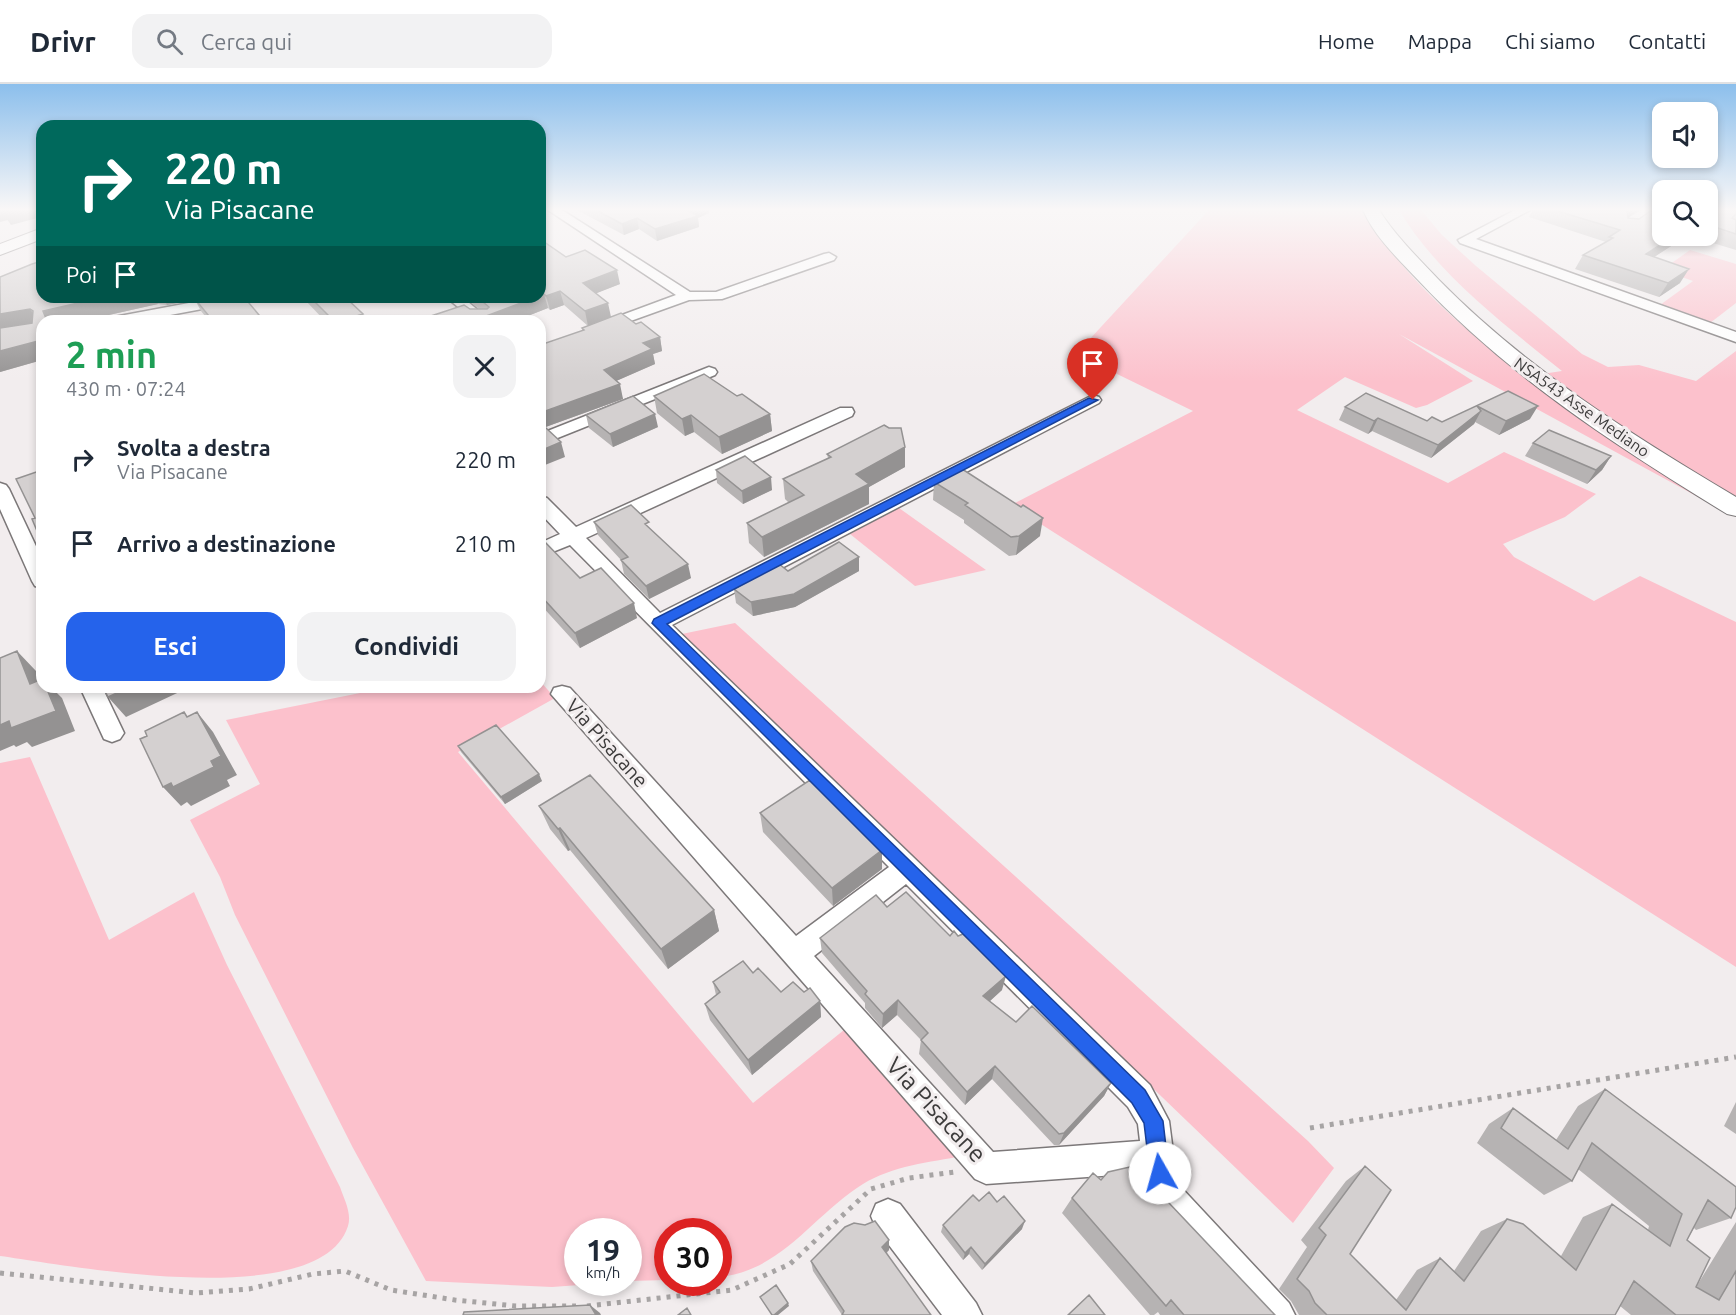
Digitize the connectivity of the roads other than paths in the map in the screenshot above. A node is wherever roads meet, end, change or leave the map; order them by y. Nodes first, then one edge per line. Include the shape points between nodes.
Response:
1 (643, 267) edge
2 (799, 267) edge
3 (1416, 267) edge
4 (1436, 267) edge
5 (1541, 267) edge
6 (687, 296) junction
7 (209, 303) edge
8 (461, 303) edge
9 (146, 315) edge
10 (476, 315) edge
11 (582, 335) edge
12 (1736, 338) edge
13 (1540, 371) junction
14 (709, 372) dead end
15 (1093, 400) dead end
16 (846, 412) dead end
17 (546, 438) edge
18 (0, 489) edge
19 (1736, 491) edge
20 (546, 508) edge
21 (1736, 508) edge
22 (573, 536) junction
23 (546, 547) edge
24 (36, 568) edge
25 (658, 623) junction
26 (94, 693) edge
27 (562, 694) dead end
28 (112, 733) dead end
29 (907, 868) junction
30 (795, 954) junction
31 (1158, 1156) junction
32 (888, 1216) dead end
33 (964, 1315) edge
34 (1277, 1315) edge

1 - 6 street
2 - 6 street via 717,296
3 - 13 highway, NSA543 Asse Mediano via 1444,298
4 - 13 highway, NSA543 Asse Mediano
5 - 12 street
6 - 11 street
7 - 9 street
8 - 10 street
13 - 19 highway
13 - 21 highway, NSA543 Asse Mediano via 1681,476
14 - 17 street
15 - 25 street
16 - 22 street
18 - 24 street
20 - 22 street
22 - 23 street
22 - 25 street
25 - 29 street
26 - 28 street
27 - 30 street, Via Pisacane
29 - 30 street
29 - 31 street via 1139,1096 1153,1121
30 - 31 street, Via Pisacane via 986,1168
31 - 34 street via 1162,1191
32 - 33 street

